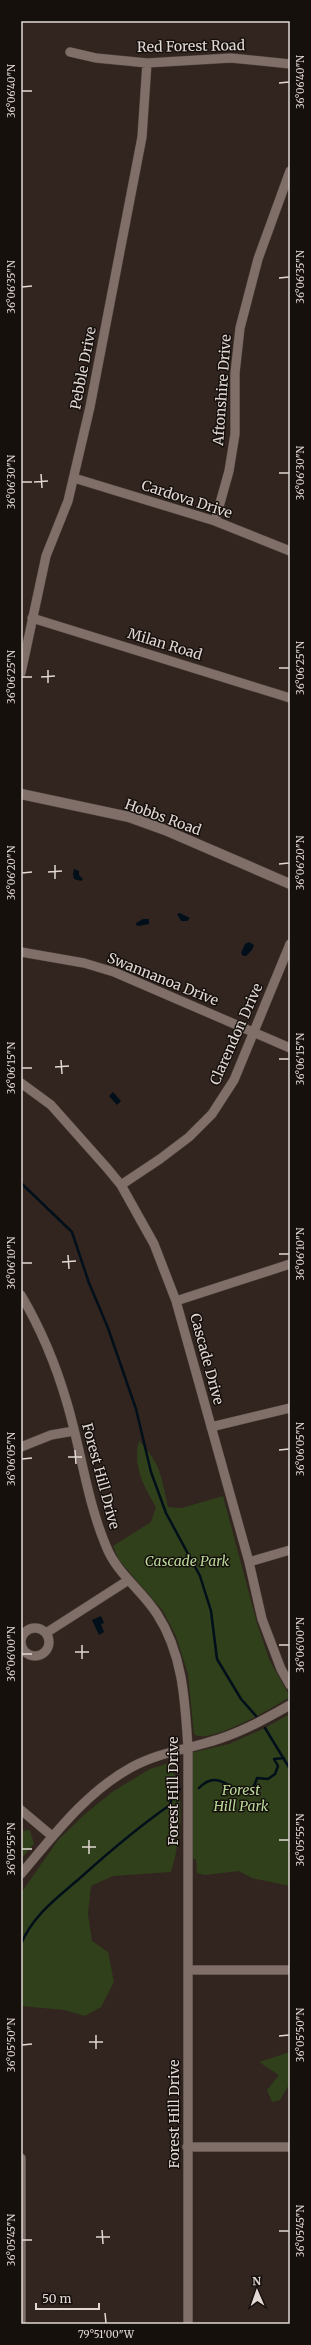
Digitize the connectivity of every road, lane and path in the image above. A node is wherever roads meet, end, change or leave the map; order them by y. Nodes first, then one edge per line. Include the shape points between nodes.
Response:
1 (70, 52) dead end
2 (147, 63) junction
3 (290, 64) edge
4 (290, 171) edge
5 (74, 478) junction
6 (215, 521) junction
7 (290, 551) edge
8 (32, 618) junction
9 (21, 673) edge
10 (290, 698) edge
11 (21, 794) edge
12 (290, 884) edge
13 (290, 944) edge
14 (21, 952) edge
15 (254, 1032) junction
16 (290, 1048) edge
17 (21, 1083) edge
18 (121, 1186) junction
19 (290, 1264) edge
20 (21, 1295) edge
21 (176, 1300) junction
22 (290, 1408) edge
23 (211, 1427) junction
24 (74, 1430) junction
25 (21, 1447) edge
26 (290, 1550) edge
27 (249, 1562) junction
28 (127, 1581) junction
29 (46, 1633) dead end
30 (290, 1685) edge
31 (290, 1705) edge
32 (188, 1748) junction
33 (21, 1810) edge
34 (52, 1836) junction
35 (21, 1874) edge
36 (189, 1970) junction
37 (290, 1970) edge
38 (187, 2147) junction
39 (290, 2147) edge
40 (21, 2158) edge
41 (21, 2218) edge
42 (22, 2324) edge
43 (188, 2324) edge

1 - 2 street, Red Forest Road via 96,58
2 - 3 street, Red Forest Road via 230,58
2 - 5 street, Pebble Drive via 138,159
4 - 6 street, Aftonshire Drive via 256,267 240,328 235,373 235,434 229,471
5 - 6 street, Cardova Drive
5 - 8 street, Pebble Drive via 46,556
6 - 7 street, Cardova Drive
8 - 9 street, Pebble Drive
8 - 10 street, Milan Road
11 - 12 street, Hobbs Road via 130,817
13 - 15 street, Clarendon Drive
14 - 15 street, Swannanoa Drive via 84,963 114,972
15 - 16 street, Swannanoa Drive
15 - 18 street, Clarendon Drive via 234,1080 212,1114 189,1137
17 - 18 street, Cascade Drive via 51,1105
18 - 21 street, Cascade Drive via 154,1244
19 - 21 street
20 - 24 street, Forest Hill Drive via 54,1362
21 - 23 street, Cascade Drive
22 - 23 street
23 - 27 street, Cascade Drive
24 - 25 street via 44,1437
24 - 28 street, Forest Hill Drive via 106,1547
26 - 27 street
27 - 30 street, Cascade Drive via 262,1619 281,1669
28 - 29 street
28 - 32 street, Forest Hill Drive via 156,1613 172,1646 185,1699
31 - 32 street via 243,1730
32 - 34 street via 161,1754 131,1767 92,1795
32 - 36 street, Forest Hill Drive
33 - 34 street
34 - 35 street
36 - 37 street
36 - 38 street, Forest Hill Drive
38 - 39 street
38 - 43 street, Forest Hill Drive
40 - 41 street
41 - 42 street

